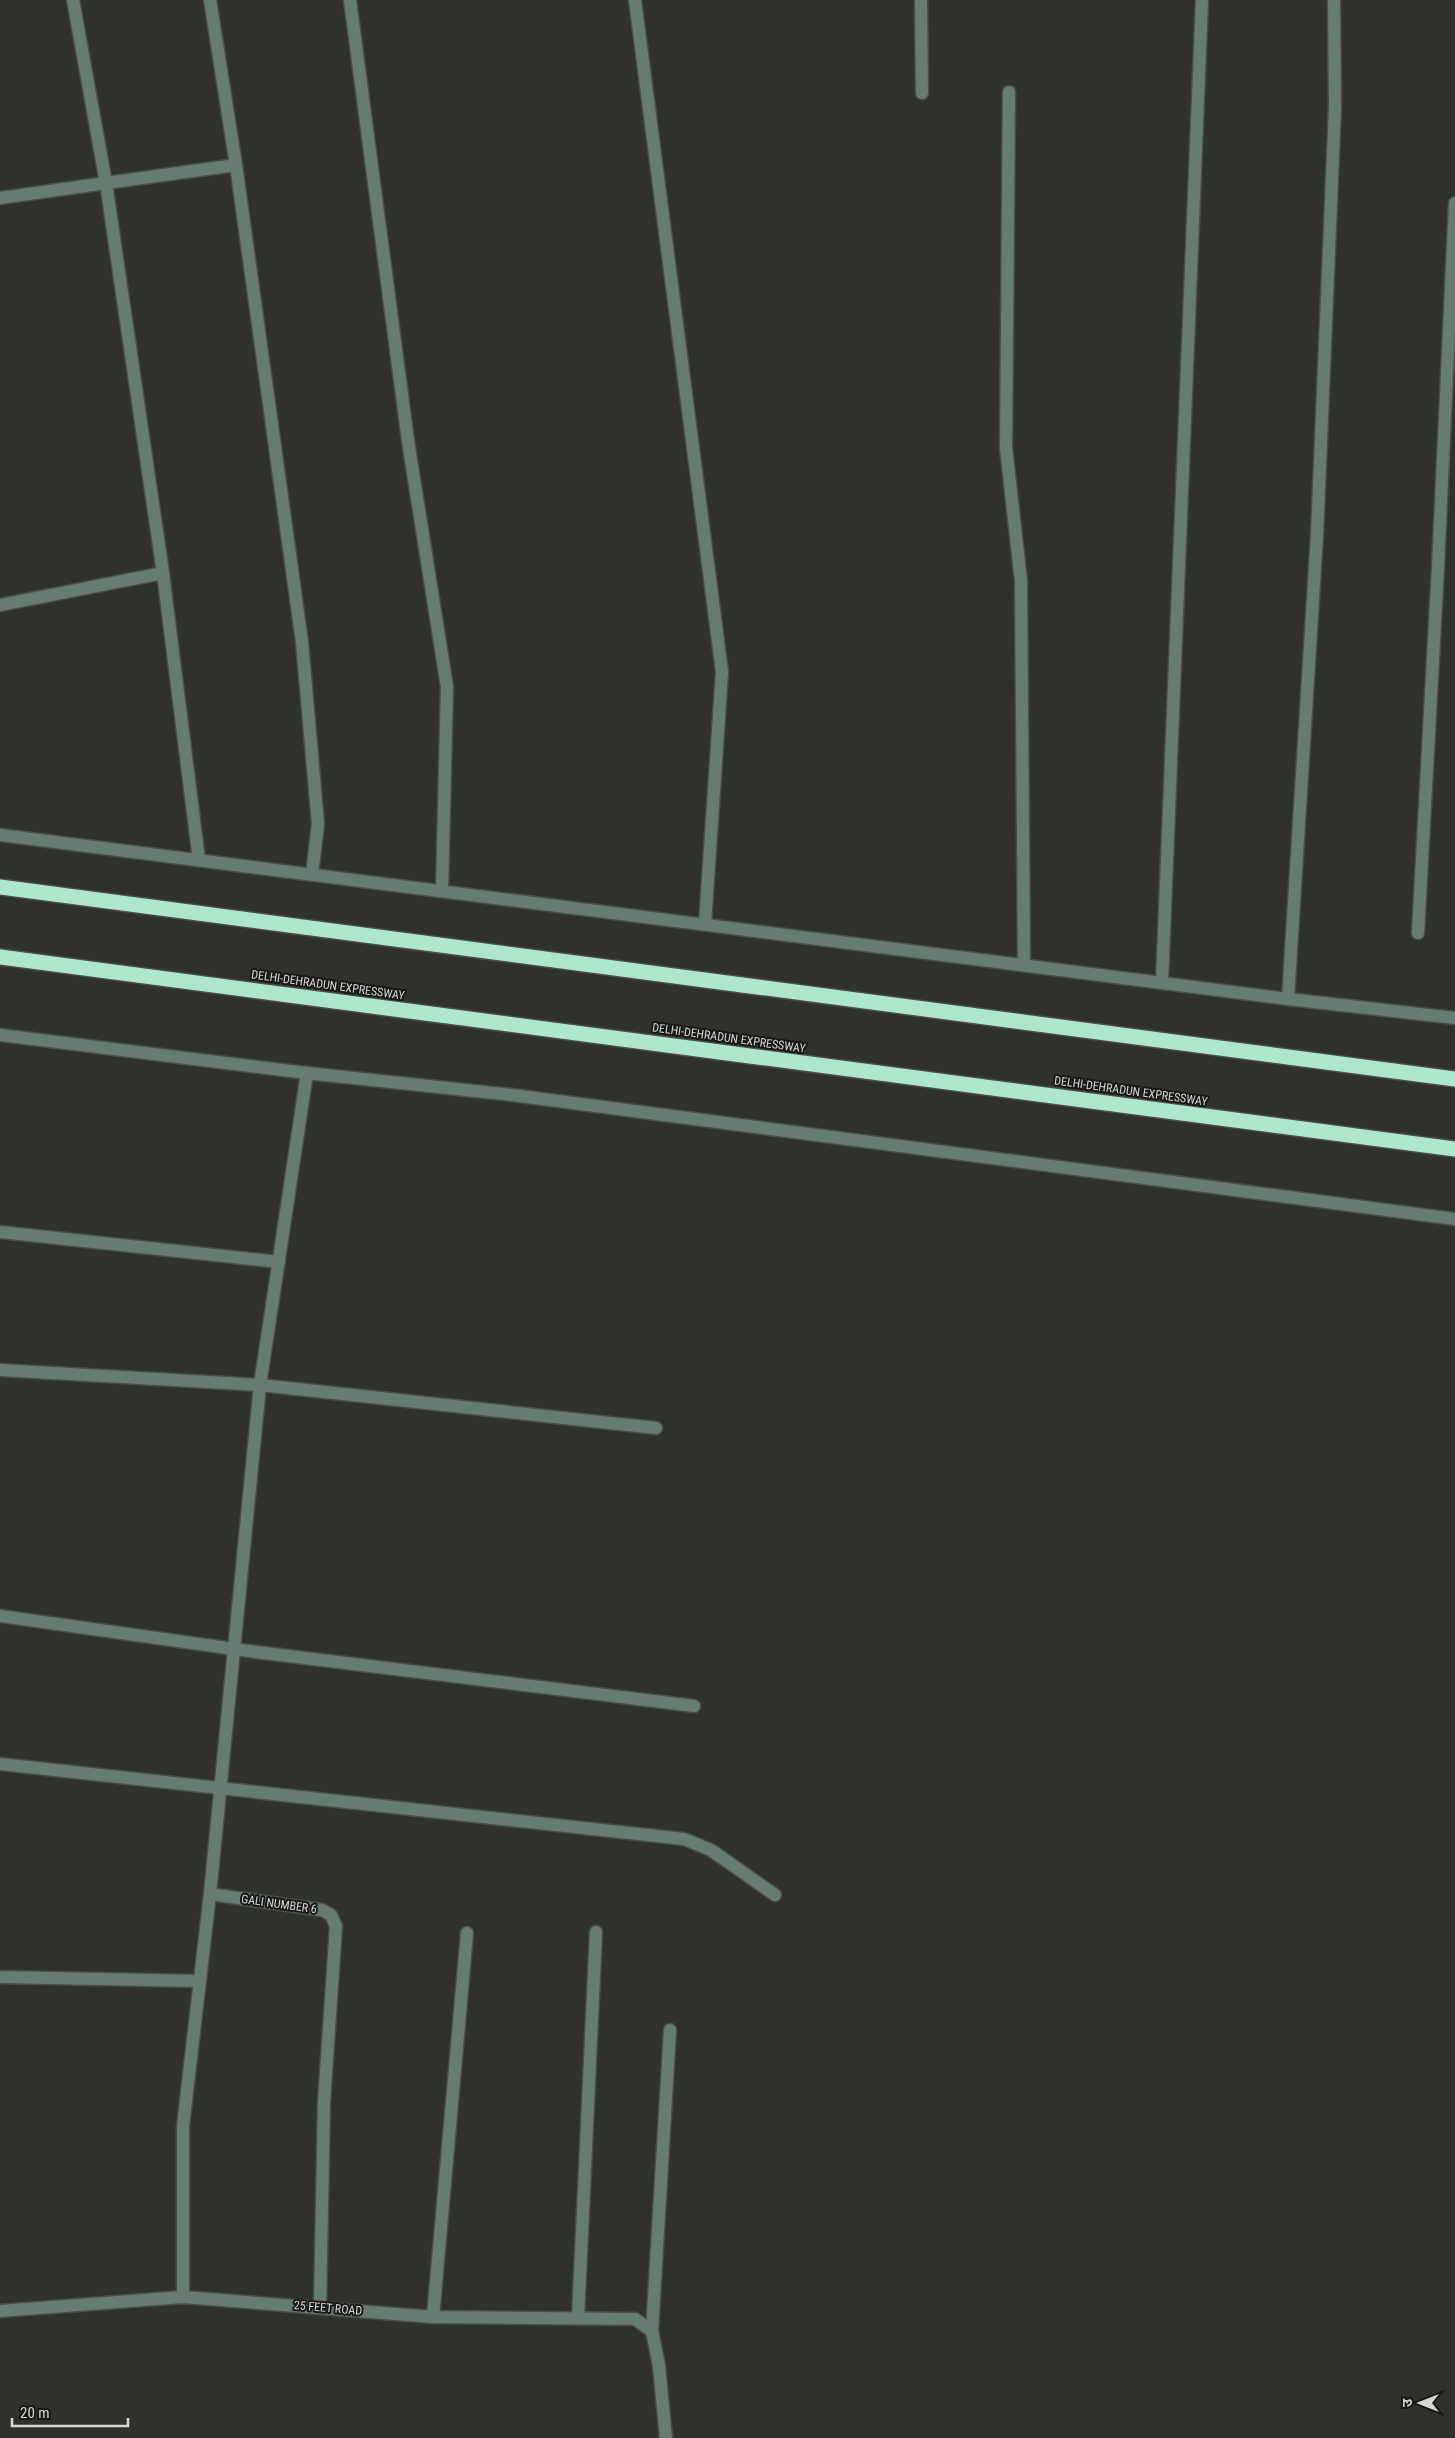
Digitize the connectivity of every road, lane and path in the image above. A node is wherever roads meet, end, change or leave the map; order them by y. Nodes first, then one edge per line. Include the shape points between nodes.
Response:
1 (73, 0) edge
2 (210, 0) edge
3 (350, 0) edge
4 (635, 0) edge
5 (921, 0) edge
6 (1202, 0) edge
7 (1334, 0) edge
8 (1009, 92) dead end
9 (922, 93) dead end
10 (236, 165) junction
11 (106, 183) junction
12 (0, 198) edge
13 (1455, 203) edge
14 (163, 573) junction
15 (0, 605) edge
16 (0, 835) edge
17 (199, 860) junction
18 (312, 874) junction
19 (0, 887) edge
20 (442, 891) junction
21 (706, 924) junction
22 (1418, 933) dead end
23 (0, 957) edge
24 (1024, 964) junction
25 (1162, 982) junction
26 (1288, 999) junction
27 (1455, 1018) edge
28 (0, 1035) edge
29 (307, 1073) junction
30 (1455, 1079) edge
31 (1455, 1149) edge
32 (1455, 1219) edge
33 (0, 1232) edge
34 (279, 1262) junction
35 (0, 1370) edge
36 (260, 1385) junction
37 (656, 1428) dead end
38 (0, 1616) edge
39 (235, 1649) junction
40 (694, 1706) dead end
41 (0, 1764) edge
42 (219, 1790) junction
43 (210, 1894) junction
44 (776, 1895) dead end
45 (596, 1932) dead end
46 (467, 1933) dead end
47 (0, 1977) edge
48 (199, 1981) junction
49 (670, 2030) dead end
50 (183, 2297) junction
51 (320, 2308) junction
52 (0, 2311) edge
53 (433, 2317) junction
54 (578, 2318) junction
55 (652, 2331) junction
56 (666, 2438) edge

1 - 11 street
2 - 10 street
3 - 20 street via 408,442 447,687
4 - 21 street via 722,672
5 - 9 street
6 - 25 street
7 - 26 street via 1335,108 1317,535
8 - 24 street via 1006,448 1021,581
10 - 11 street
10 - 18 street via 302,642 318,824
11 - 12 street
11 - 14 street
13 - 22 street
14 - 15 street
14 - 17 street
16 - 17 street
17 - 18 street
18 - 20 street
19 - 30 highway
20 - 21 street
21 - 24 street
23 - 31 highway, DELHI-DEHRADUN EXPRESSWAY
24 - 25 street
25 - 26 street
26 - 27 street
28 - 29 street
29 - 32 street via 512,1095
29 - 34 street
33 - 34 street
34 - 36 street
35 - 36 street
36 - 37 street
36 - 39 street
38 - 39 street
39 - 40 street
39 - 42 street
41 - 42 street
42 - 43 street
42 - 44 street via 684,1839 711,1850
43 - 48 street
43 - 51 street, GALI NUMBER 6 via 322,1910 331,1915 336,1926 324,2102
45 - 54 street
46 - 53 street
47 - 48 street
48 - 50 street via 183,2126
49 - 55 street
50 - 51 street, 25 FEET ROAD
50 - 52 street, 25 FEET ROAD
51 - 53 street, 25 FEET ROAD
53 - 54 street, 25 FEET ROAD
54 - 55 street, 25 FEET ROAD via 636,2319
55 - 56 street

